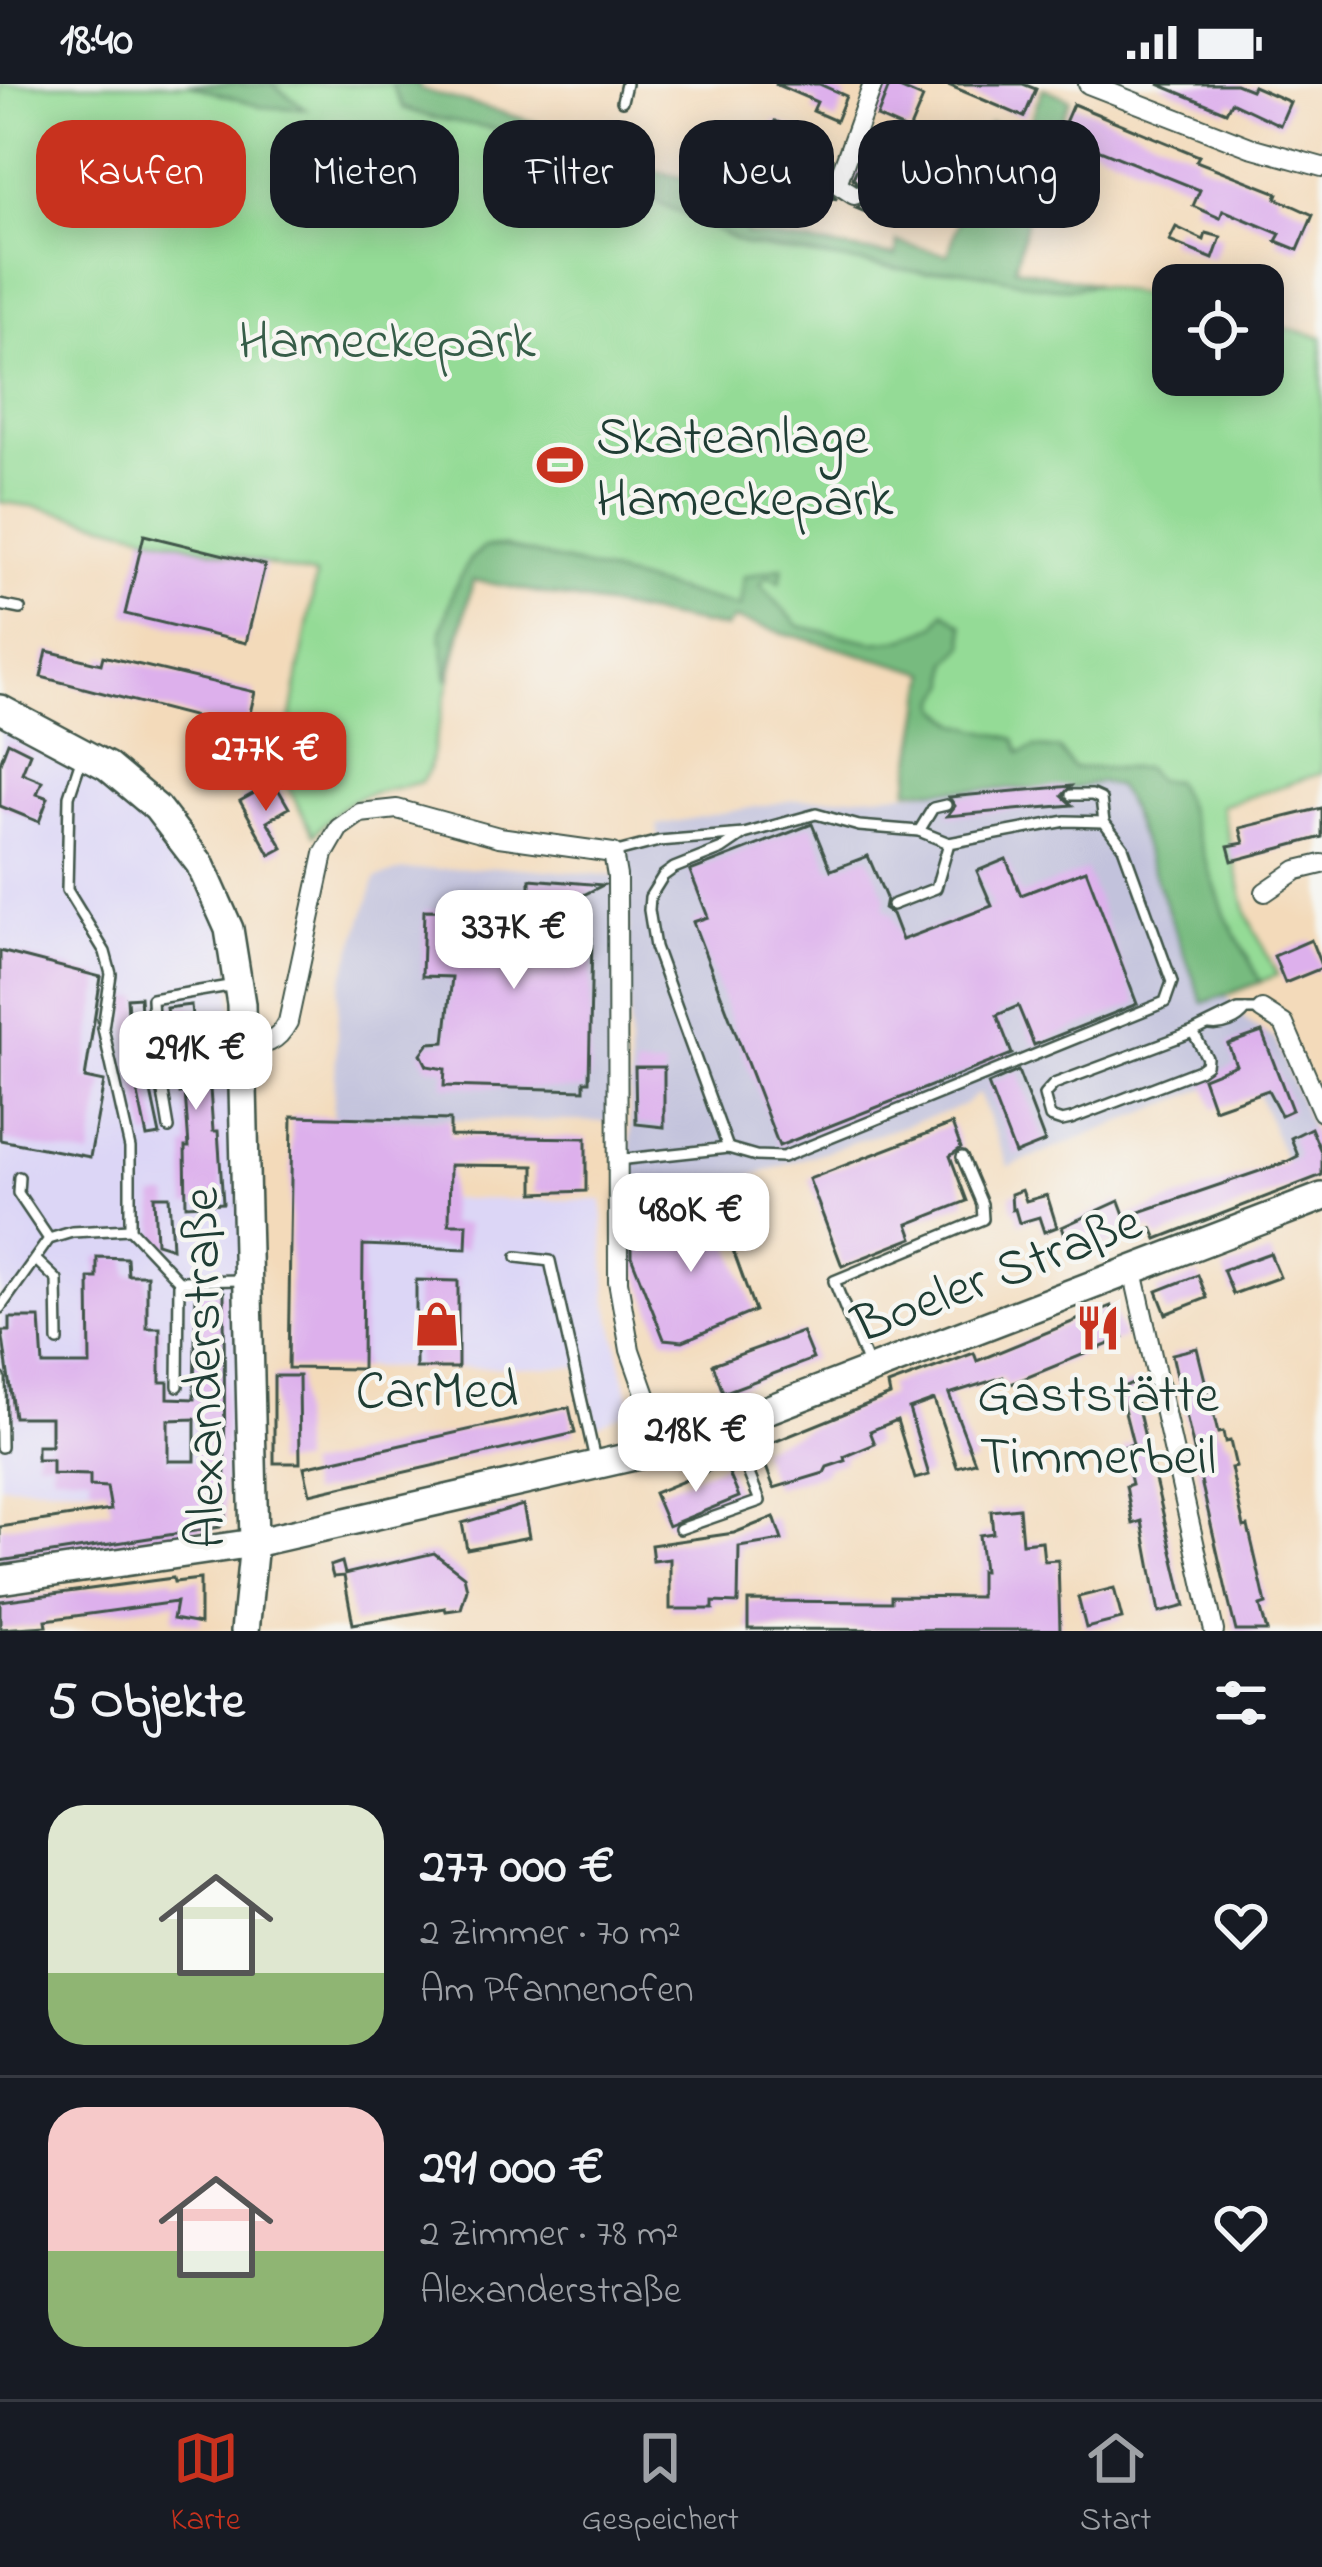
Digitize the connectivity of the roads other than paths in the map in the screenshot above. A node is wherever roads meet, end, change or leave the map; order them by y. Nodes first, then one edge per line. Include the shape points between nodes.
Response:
1 (626, 84) edge
2 (874, 84) edge
3 (1088, 84) edge
4 (622, 101) dead end
5 (1322, 167) edge
6 (854, 195) dead end
7 (0, 605) edge
8 (20, 608) dead end
9 (1, 712) edge
10 (84, 752) junction
11 (1071, 795) dead end
12 (946, 806) dead end
13 (1104, 822) junction
14 (919, 831) junction
15 (743, 834) junction
16 (949, 843) junction
17 (613, 853) junction
18 (1322, 864) edge
19 (1265, 892) dead end
20 (892, 905) dead end
21 (240, 984) junction
22 (1254, 1010) joint
23 (1193, 1032) junction
24 (243, 1047) junction
25 (1322, 1112) edge
26 (169, 1128) dead end
27 (728, 1148) junction
28 (962, 1157) dead end
29 (617, 1160) junction
30 (19, 1177) dead end
31 (1322, 1197) edge
32 (130, 1229) junction
33 (49, 1239) junction
34 (517, 1257) dead end
35 (36, 1260) junction
36 (1132, 1270) junction
37 (249, 1280) junction
38 (179, 1281) junction
39 (0, 1308) edge
40 (58, 1340) dead end
41 (870, 1369) junction
42 (0, 1378) edge
43 (178, 1386) dead end
44 (730, 1426) junction
45 (1, 1447) edge
46 (665, 1449) junction
47 (597, 1465) junction
48 (680, 1529) dead end
49 (254, 1543) junction
50 (0, 1580) edge
51 (1208, 1630) edge
52 (245, 1631) edge

1 - 4 lane
2 - 6 street via 837,184
3 - 5 street
7 - 8 lane
9 - 10 street, Alexanderstraße
10 - 21 street, Alexanderstraße via 180,834 216,895
10 - 32 lane via 69,796 67,890 111,974 104,1028 130,1148
11 - 13 lane via 1101,800
12 - 14 lane via 933,808
13 - 16 lane via 1066,821
13 - 27 lane via 1123,847 1172,982 1165,1002 783,1157
14 - 15 lane via 815,814
14 - 16 lane
15 - 17 lane
15 - 27 lane via 674,868 650,897 655,947
16 - 20 lane via 936,888
17 - 24 street via 499,837 397,809 360,814 339,828 324,854 281,1036
17 - 29 street
18 - 19 street
21 - 24 street, Alexanderstraße
21 - 26 lane via 152,999
22 - 23 lane
22 - 25 street via 1285,1024
23 - 23 lane via 1054,1084 1044,1095 1050,1117 1071,1119 1198,1070 1207,1058
24 - 37 street, Alexanderstraße
27 - 29 lane
28 - 41 lane via 983,1220 834,1281
29 - 46 street via 622,1315
30 - 33 lane via 17,1193
31 - 36 street, Boeler Straße
32 - 33 lane
32 - 38 lane
33 - 35 lane
34 - 47 lane via 550,1261
35 - 39 lane
35 - 40 lane via 57,1280
36 - 41 street, Boeler Straße
36 - 51 street
37 - 38 lane
37 - 49 street, Alexanderstraße
38 - 43 lane
41 - 44 street, Boeler Straße
42 - 45 lane
44 - 46 street, Boeler Straße
44 - 48 lane via 760,1501
46 - 47 street, Boeler Straße
47 - 49 street, Boeler Straße
49 - 50 street, Boeler Straße
49 - 52 street, Alexanderstraße

